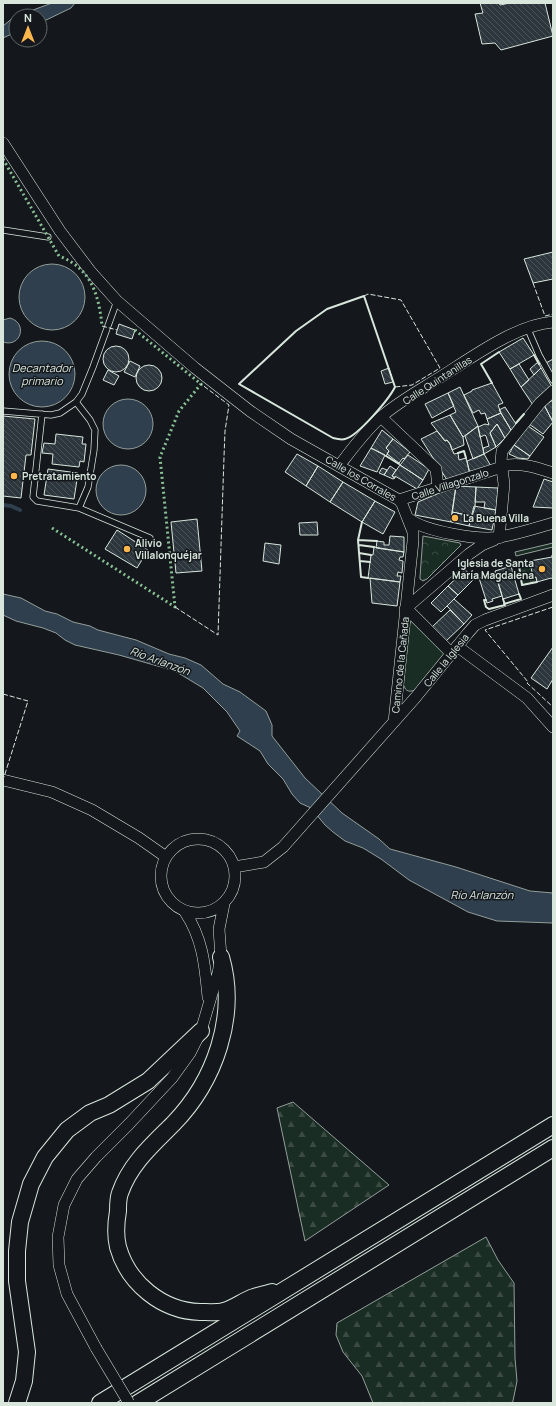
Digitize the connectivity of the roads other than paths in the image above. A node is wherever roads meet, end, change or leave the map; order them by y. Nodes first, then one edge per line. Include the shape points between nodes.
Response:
1 (3, 143) edge
2 (3, 230) edge
3 (48, 237) dead end
4 (117, 301) junction
5 (553, 322) edge
6 (527, 327) junction
7 (553, 380) edge
8 (553, 391) edge
9 (76, 402) junction
10 (3, 411) edge
11 (42, 414) junction
12 (382, 417) junction
13 (339, 466) junction
14 (502, 467) junction
15 (553, 472) edge
16 (438, 488) junction
17 (399, 500) junction
18 (79, 508) junction
19 (408, 518) joint
20 (552, 523) edge
21 (417, 529) junction
22 (467, 536) junction
23 (150, 538) dead end
24 (499, 538) junction
25 (469, 554) junction
26 (409, 580) junction
27 (428, 590) junction
28 (553, 595) edge
29 (406, 609) junction
30 (454, 650) junction
31 (398, 690) junction
32 (415, 698) junction
33 (394, 722) junction
34 (553, 727) edge
35 (3, 780) edge
36 (166, 857) junction
37 (234, 867) junction
38 (224, 904) junction
39 (185, 912) junction
40 (221, 957) junction
41 (209, 1002) junction
42 (201, 1031) junction
43 (553, 1125) edge
44 (553, 1148) edge
45 (288, 1289) junction
46 (17, 1403) edge
47 (100, 1403) edge
48 (130, 1403) edge
49 (138, 1403) edge

1 - 4 street, Calle los Corrales via 56,226 90,272
2 - 3 lane
4 - 9 lane via 93,367
4 - 13 street, Calle los Corrales via 195,368 250,410 291,439
5 - 6 street, Calle Quintanillas
6 - 7 lane
6 - 12 street, Calle Quintanillas via 412,395
8 - 14 street, Calle Villagonzalo via 540,403 502,451
9 - 11 lane via 60,413
9 - 18 lane via 95,430 88,488
10 - 11 lane
11 - 18 lane via 33,497 37,501
12 - 13 street, Calle Quintanillas
12 - 16 street via 436,470
13 - 17 street, Calle los Corrales
14 - 15 street via 527,465
14 - 16 street, Calle Villagonzalo
14 - 24 street via 504,484
16 - 17 street, Calle Villagonzalo
17 - 19 street, Calle los Corrales
18 - 23 lane
19 - 21 street, Camino de la Cañada
20 - 24 street
21 - 22 street
21 - 26 street, Camino de la Cañada via 413,541
22 - 24 street
22 - 25 street via 470,542
24 - 25 street, Camino de la Cañada
25 - 27 street, Camino de la Cañada
26 - 27 street via 413,587
26 - 29 street, Camino de la Cañada
27 - 29 street, Camino de la Cañada
28 - 30 street, Calle la Iglesia via 475,625
29 - 30 street
29 - 31 street, Camino de la Cañada
30 - 32 street, Calle la Iglesia
30 - 34 street via 527,698
31 - 32 street via 400,696 405,699
31 - 33 street, Camino de la Cañada
32 - 33 street, Calle la Iglesia
33 - 37 street, Calle la Iglesia via 283,847 264,862
35 - 36 street via 52,792 92,810
36 - 37 street via 176,845 187,840 199,839 211,841 221,847
36 - 39 street via 160,876 162,888 168,900
37 - 38 street via 233,890
38 - 39 street via 207,913
38 - 40 street via 220,929
39 - 41 street via 199,939
40 - 41 street
40 - 45 main road via 226,980 226,1006 216,1055 192,1101 131,1170 120,1194 116,1226 118,1246 125,1266 141,1287 156,1299 177,1308 199,1312 224,1311 254,1297
41 - 42 street
42 - 46 main road via 148,1081 109,1105 90,1113 67,1130 45,1157 31,1184 20,1222 17,1251 17,1281 27,1352 24,1381
42 - 48 street, bridge via 190,1053 172,1078 77,1179 64,1205 58,1237 59,1265 67,1294
43 - 45 main road
44 - 49 main road
45 - 47 main road

